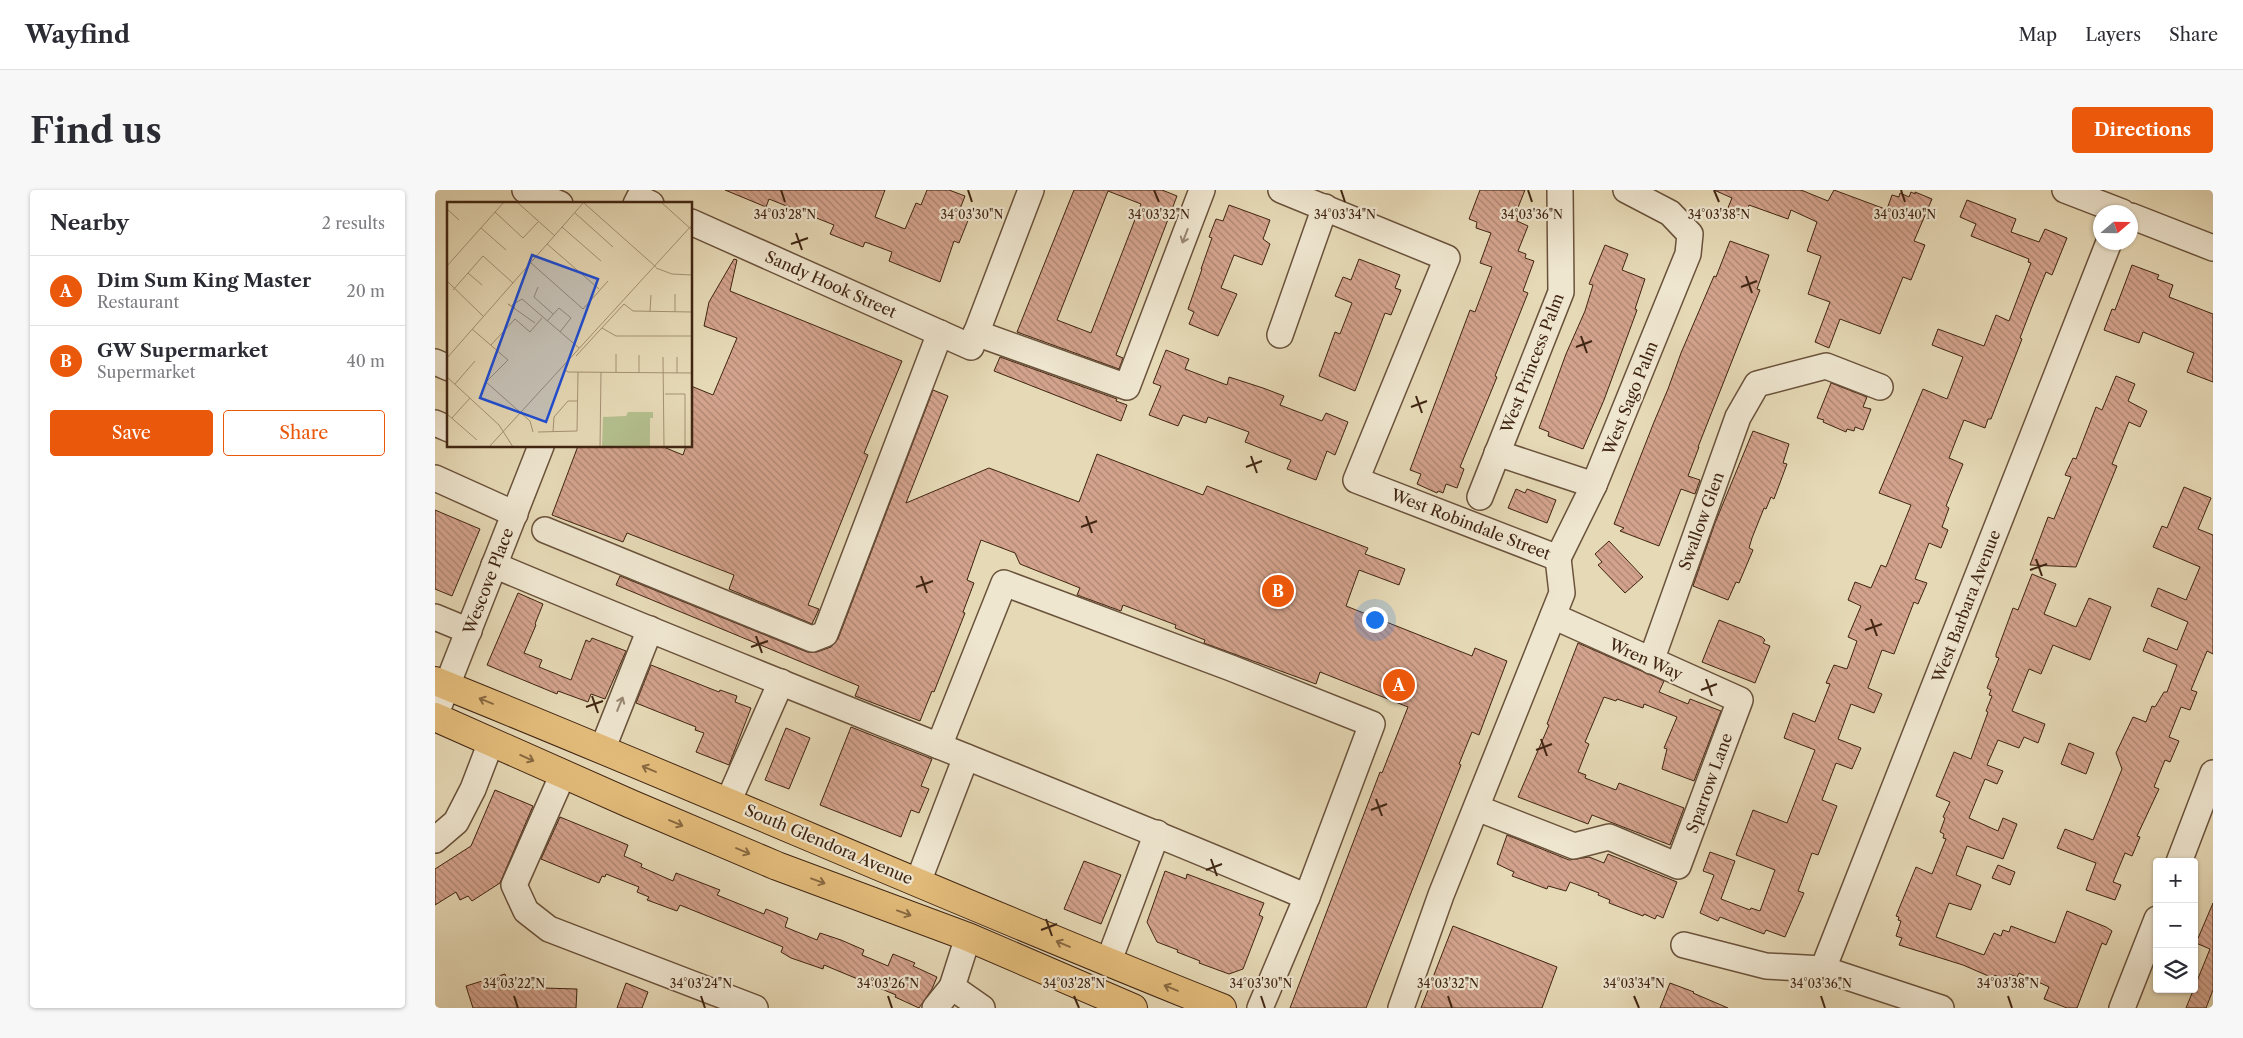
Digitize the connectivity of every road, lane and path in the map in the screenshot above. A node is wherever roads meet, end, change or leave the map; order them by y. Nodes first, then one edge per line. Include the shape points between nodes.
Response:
1 (525, 190) edge
2 (1031, 190) edge
3 (1202, 190) edge
4 (1281, 190) edge
5 (1561, 190) edge
6 (1575, 190) edge
7 (1626, 190) edge
8 (2065, 190) edge
9 (556, 202) edge
10 (2103, 205) edge
11 (1325, 207) junction
12 (2138, 219) edge
13 (693, 223) edge
14 (1561, 224) junction
15 (2213, 248) edge
16 (2106, 250) edge
17 (941, 333) junction
18 (1280, 335) dead end
19 (974, 340) junction
20 (435, 362) edge
21 (447, 367) edge
22 (1880, 387) dead end
23 (435, 423) edge
24 (447, 428) edge
25 (540, 448) edge
26 (1497, 453) junction
27 (435, 478) edge
28 (1594, 485) junction
29 (1480, 497) dead end
30 (515, 514) junction
31 (545, 530) dead end
32 (1558, 558) junction
33 (494, 565) junction
34 (435, 616) edge
35 (1553, 616) junction
36 (650, 629) junction
37 (469, 631) junction
38 (1651, 661) junction
39 (781, 682) junction
40 (441, 683) edge
41 (1740, 700) joint
42 (435, 716) edge
43 (491, 742) junction
44 (939, 746) junction
45 (602, 750) junction
46 (966, 757) junction
47 (2213, 773) edge
48 (563, 774) junction
49 (728, 802) junction
50 (1477, 808) junction
51 (1157, 833) junction
52 (435, 840) edge
53 (2181, 858) edge
54 (918, 882) junction
55 (1307, 897) junction
56 (2153, 929) edge
57 (968, 937) junction
58 (1684, 945) dead end
59 (1108, 963) junction
60 (1823, 969) junction
61 (952, 987) junction
62 (1093, 1000) edge
63 (755, 1008) edge
64 (935, 1008) edge
65 (983, 1008) edge
66 (1133, 1008) edge
67 (1223, 1008) edge
68 (1260, 1008) edge
69 (1401, 1008) edge
70 (1941, 1008) edge
71 (2122, 1008) edge

1 - 9 street
2 - 19 street
3 -> 19 street, Sandy Hook Street via 1127,387
4 - 11 street
5 - 14 street, West Princess Palm
6 - 14 street, West Princess Palm
7 - 28 street, West Sago Palm via 1670,213 1690,234 1689,254
8 - 10 street
11 - 18 street
11 - 32 street, West Robindale Street via 1447,258 1356,480
12 - 15 street
13 - 17 street, Sandy Hook Street
14 - 26 street, West Princess Palm via 1561,292
16 - 60 street, West Barbara Avenue
17 - 19 street, Sandy Hook Street
17 - 31 street via 822,636 812,639
20 - 21 street
22 - 38 street, Swallow Glen via 1826,366 1757,384 1737,416
23 - 24 street
25 - 30 street, Wescove Place
26 - 28 street
26 - 29 street, West Princess Palm
27 - 30 street
28 - 32 street, West Sago Palm
30 - 33 street, Wescove Place
32 - 35 street, West Robindale Street via 1562,593
33 - 36 street
33 - 37 street, Wescove Place
34 - 37 street
35 - 38 street, Wren Way
35 - 50 street, West Robindale Street
36 - 39 street
45 -> 36 street
37 - 40 street, Wescove Place
38 - 41 street, Wren Way
39 - 44 street
39 - 49 street
40 - 42 street, Wescove Place
45 -> 40 main road, South Glendora Avenue
41 - 50 street, Sparrow Lane via 1678,866 1609,837 1574,846
42 - 43 main road
43 -> 48 main road
43 - 52 street via 456,822
44 - 46 street
44 - 55 street via 1004,583 1372,724
49 -> 45 main road, South Glendora Avenue
46 - 51 street
46 - 54 street
47 - 53 street
48 -> 57 main road via 777,866
48 - 63 street via 514,884 526,911 549,929
49 - 54 main road, South Glendora Avenue
50 - 69 street, West Robindale Street via 1441,895
51 - 55 street
51 - 59 street
59 -> 54 main road, South Glendora Avenue
55 - 68 street
56 - 71 street
57 - 61 street
57 - 62 main road
58 - 60 street via 1766,966
67 -> 59 main road, South Glendora Avenue
60 - 70 street
61 - 64 street
61 - 65 street
62 - 66 main road

